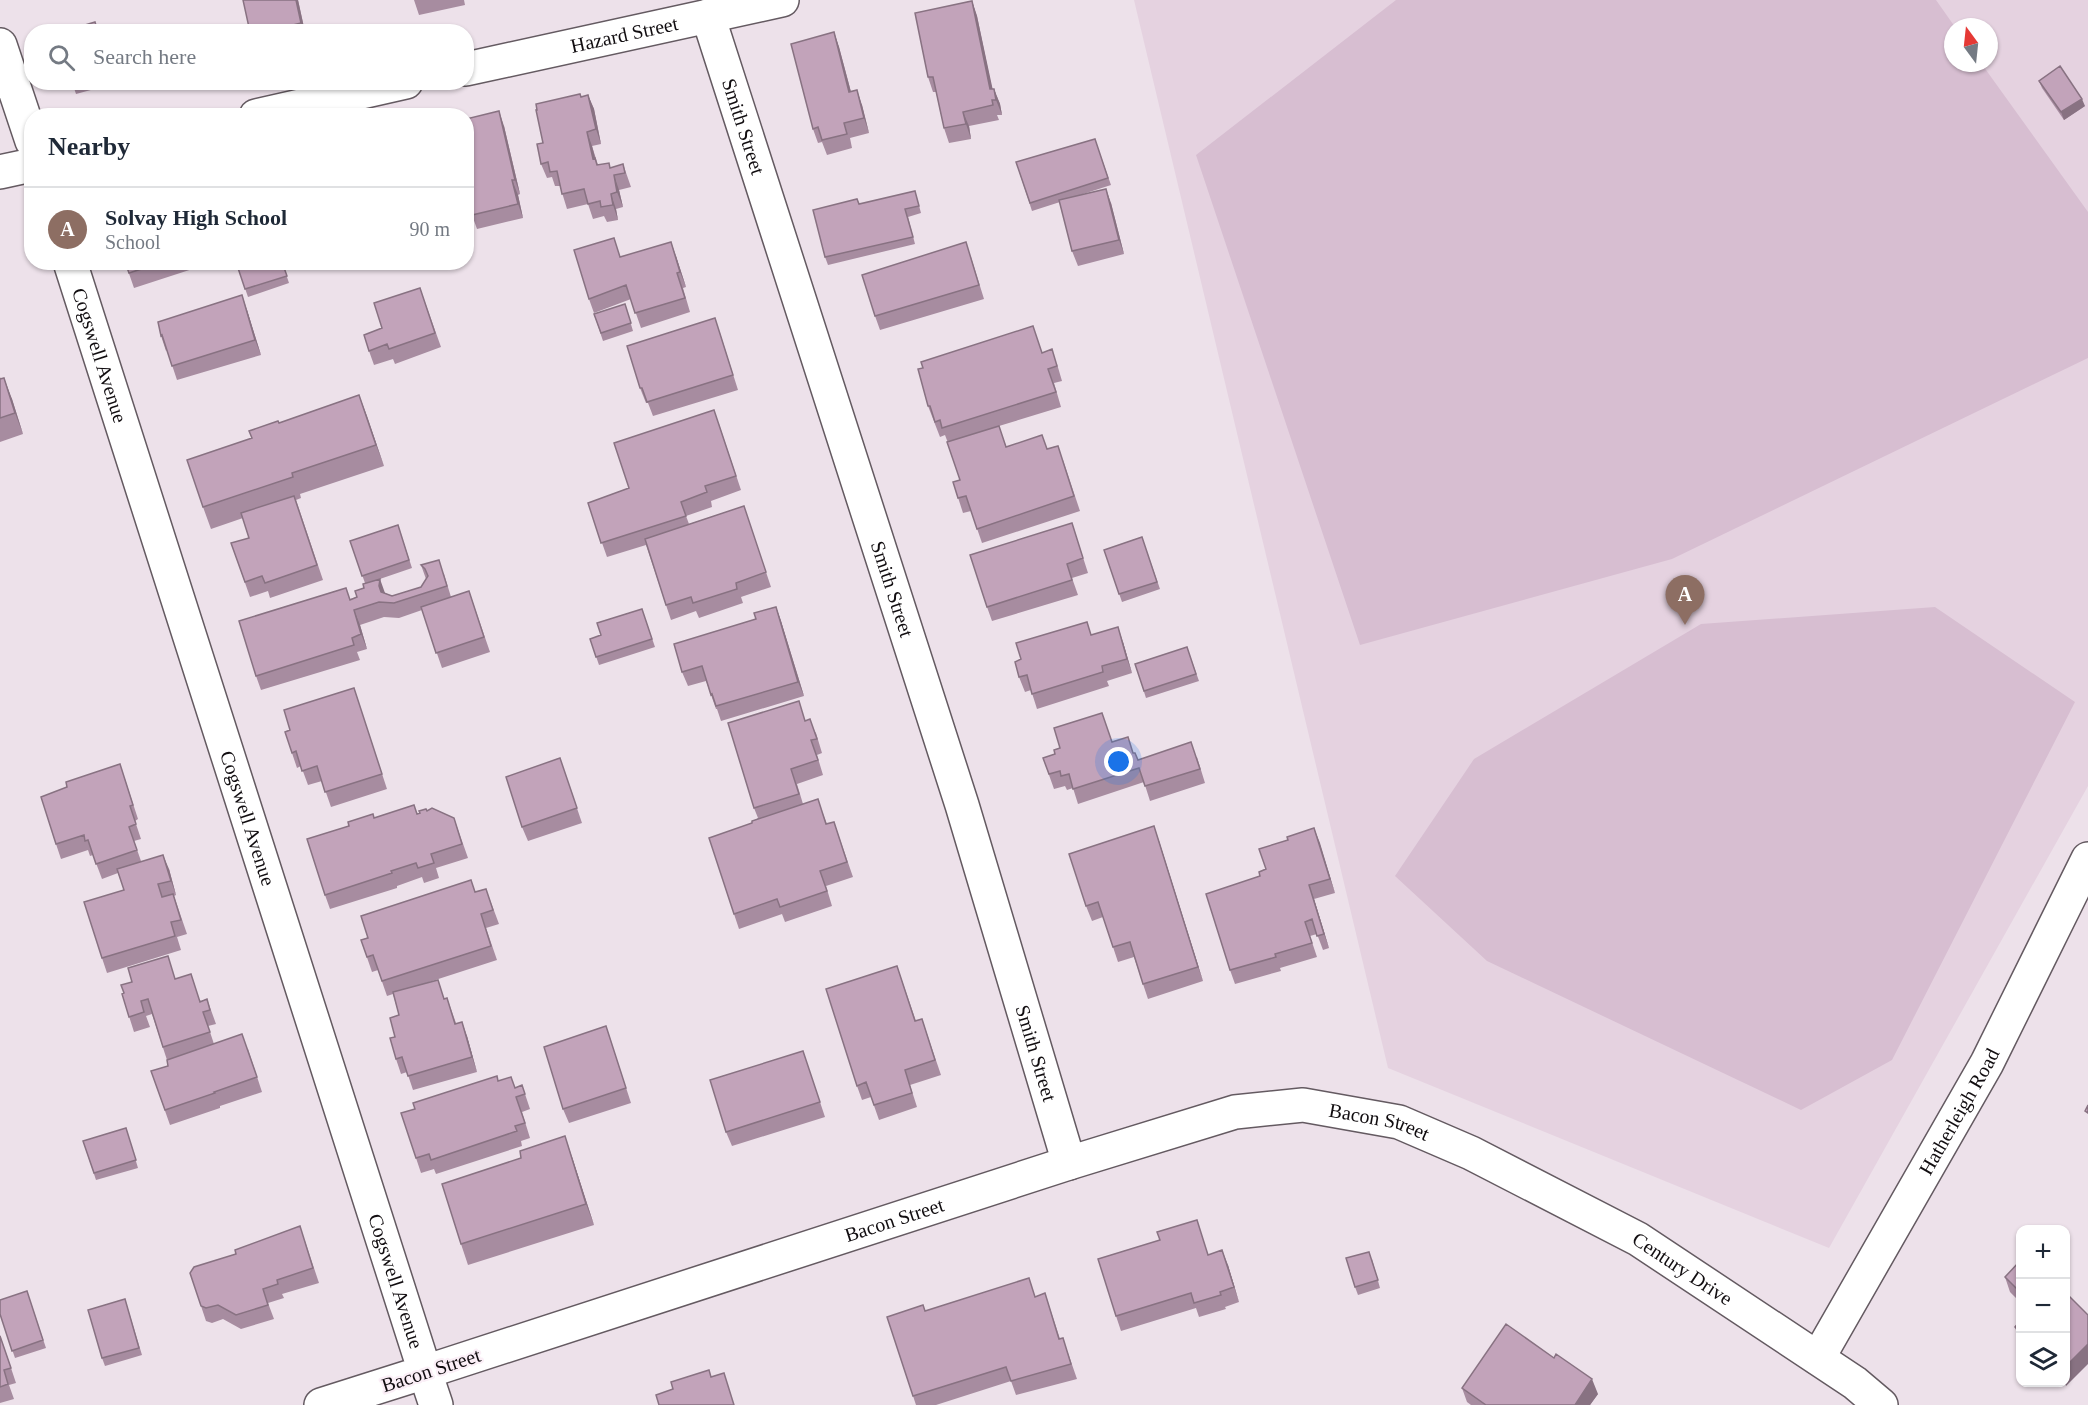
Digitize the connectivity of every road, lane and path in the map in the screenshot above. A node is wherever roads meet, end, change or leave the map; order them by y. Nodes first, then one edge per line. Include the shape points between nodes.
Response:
1 (782, 0) edge
2 (708, 16) junction
3 (0, 45) edge
4 (474, 67) edge
5 (371, 90) edge
6 (291, 108) edge
7 (24, 117) edge
8 (24, 167) edge
9 (0, 172) edge
10 (73, 270) edge
11 (2088, 859) edge
12 (1471, 1153) joint
13 (1069, 1163) junction
14 (1818, 1358) junction
15 (425, 1372) junction
16 (321, 1405) edge
17 (436, 1405) edge
18 (1881, 1405) edge

1 - 2 street, Hazard Street
2 - 4 street, Hazard Street
2 - 13 street, Smith Street via 962,805
3 - 7 street
5 - 6 street
8 - 9 street
10 - 15 street, Cogswell Avenue
11 - 14 street, Hatherleigh Road via 1987,1063
12 - 13 street, Bacon Street via 1399,1122 1303,1105 1235,1112
12 - 14 street, Century Drive via 1638,1239
13 - 15 street, Bacon Street
14 - 18 street, Century Drive
15 - 16 street, Bacon Street
15 - 17 street, Cogswell Avenue

